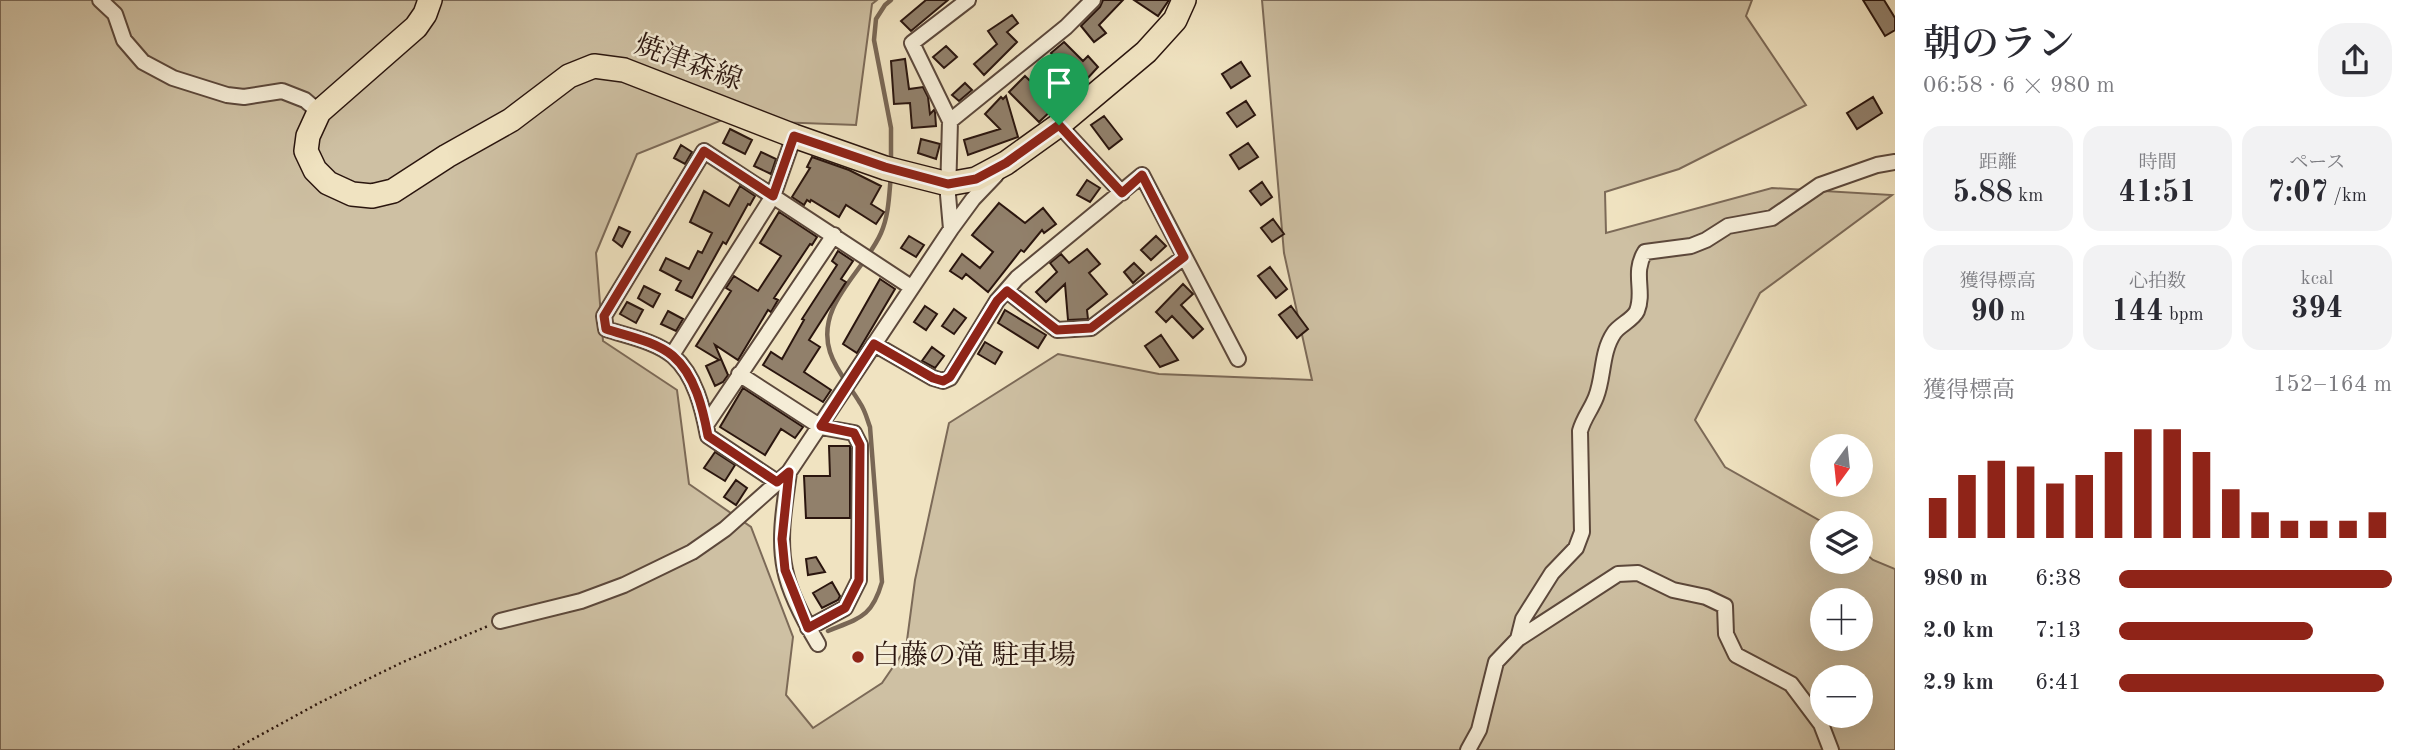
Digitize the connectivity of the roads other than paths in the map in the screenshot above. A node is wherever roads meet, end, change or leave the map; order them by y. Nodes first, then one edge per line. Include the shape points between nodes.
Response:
1 (100, 0) edge
2 (430, 0) edge
3 (968, 0) edge
4 (1093, 0) edge
5 (1184, 0) edge
6 (319, 112) junction
7 (950, 121) junction
8 (1059, 125) junction
9 (794, 136) junction
10 (1895, 162) edge
11 (1006, 163) junction
12 (948, 184) junction
13 (1122, 193) junction
14 (773, 196) junction
15 (951, 229) junction
16 (834, 235) junction
17 (1184, 257) junction
18 (912, 286) junction
19 (1007, 291) junction
20 (874, 344) junction
21 (672, 355) junction
22 (1238, 359) dead end
23 (739, 374) junction
24 (706, 425) junction
25 (821, 426) junction
26 (789, 472) junction
27 (777, 482) junction
28 (500, 621) road end
29 (808, 628) junction
30 (1518, 639) junction
31 (818, 644) dead end
32 (1468, 750) edge
33 (1831, 750) edge

1 - 6 street via 115,14 124,40 143,62 173,78 227,95 282,91 305,100
2 - 6 main road, 焼津森線 via 416,27
3 - 7 street via 912,43
4 - 7 street
5 - 8 main road, 焼津森線 via 1175,20 1146,52
6 - 9 main road, 焼津森線 via 306,151 315,170 328,183 352,194 372,196 393,191 510,120 569,76 594,66 624,70
7 - 12 street
8 - 11 main road, 焼津森線
8 - 13 street
9 - 12 main road, 焼津森線
9 - 14 street
10 - 30 street via 1820,185 1772,218 1728,226 1691,246 1645,252 1638,263 1636,312 1615,331 1607,346 1596,397 1580,432 1582,532 1576,548 1552,573 1523,619
11 - 12 main road, 焼津森線 via 976,179
11 - 15 street
12 - 15 street
13 - 17 street via 1142,175
13 - 19 street
14 - 16 street
14 - 21 street
14 - 21 street via 704,151 604,316 606,329
15 - 18 street
16 - 18 street
16 - 23 street
17 - 19 street via 1091,328 1057,330
17 - 22 street
18 - 20 street
19 - 20 street via 943,381
20 - 25 street
21 - 24 street via 693,382
23 - 24 street
23 - 25 street
24 - 27 street via 708,436
25 - 26 street
25 - 29 street via 854,433 860,445 861,570 845,608
26 - 27 street
26 - 29 street via 782,539 785,570
27 - 28 street via 725,530 692,552 580,601
29 - 31 street
30 - 32 street via 1496,662 1479,730
30 - 33 street via 1618,574 1638,573 1673,590 1706,597 1725,606 1726,634 1736,655 1791,684 1821,724

